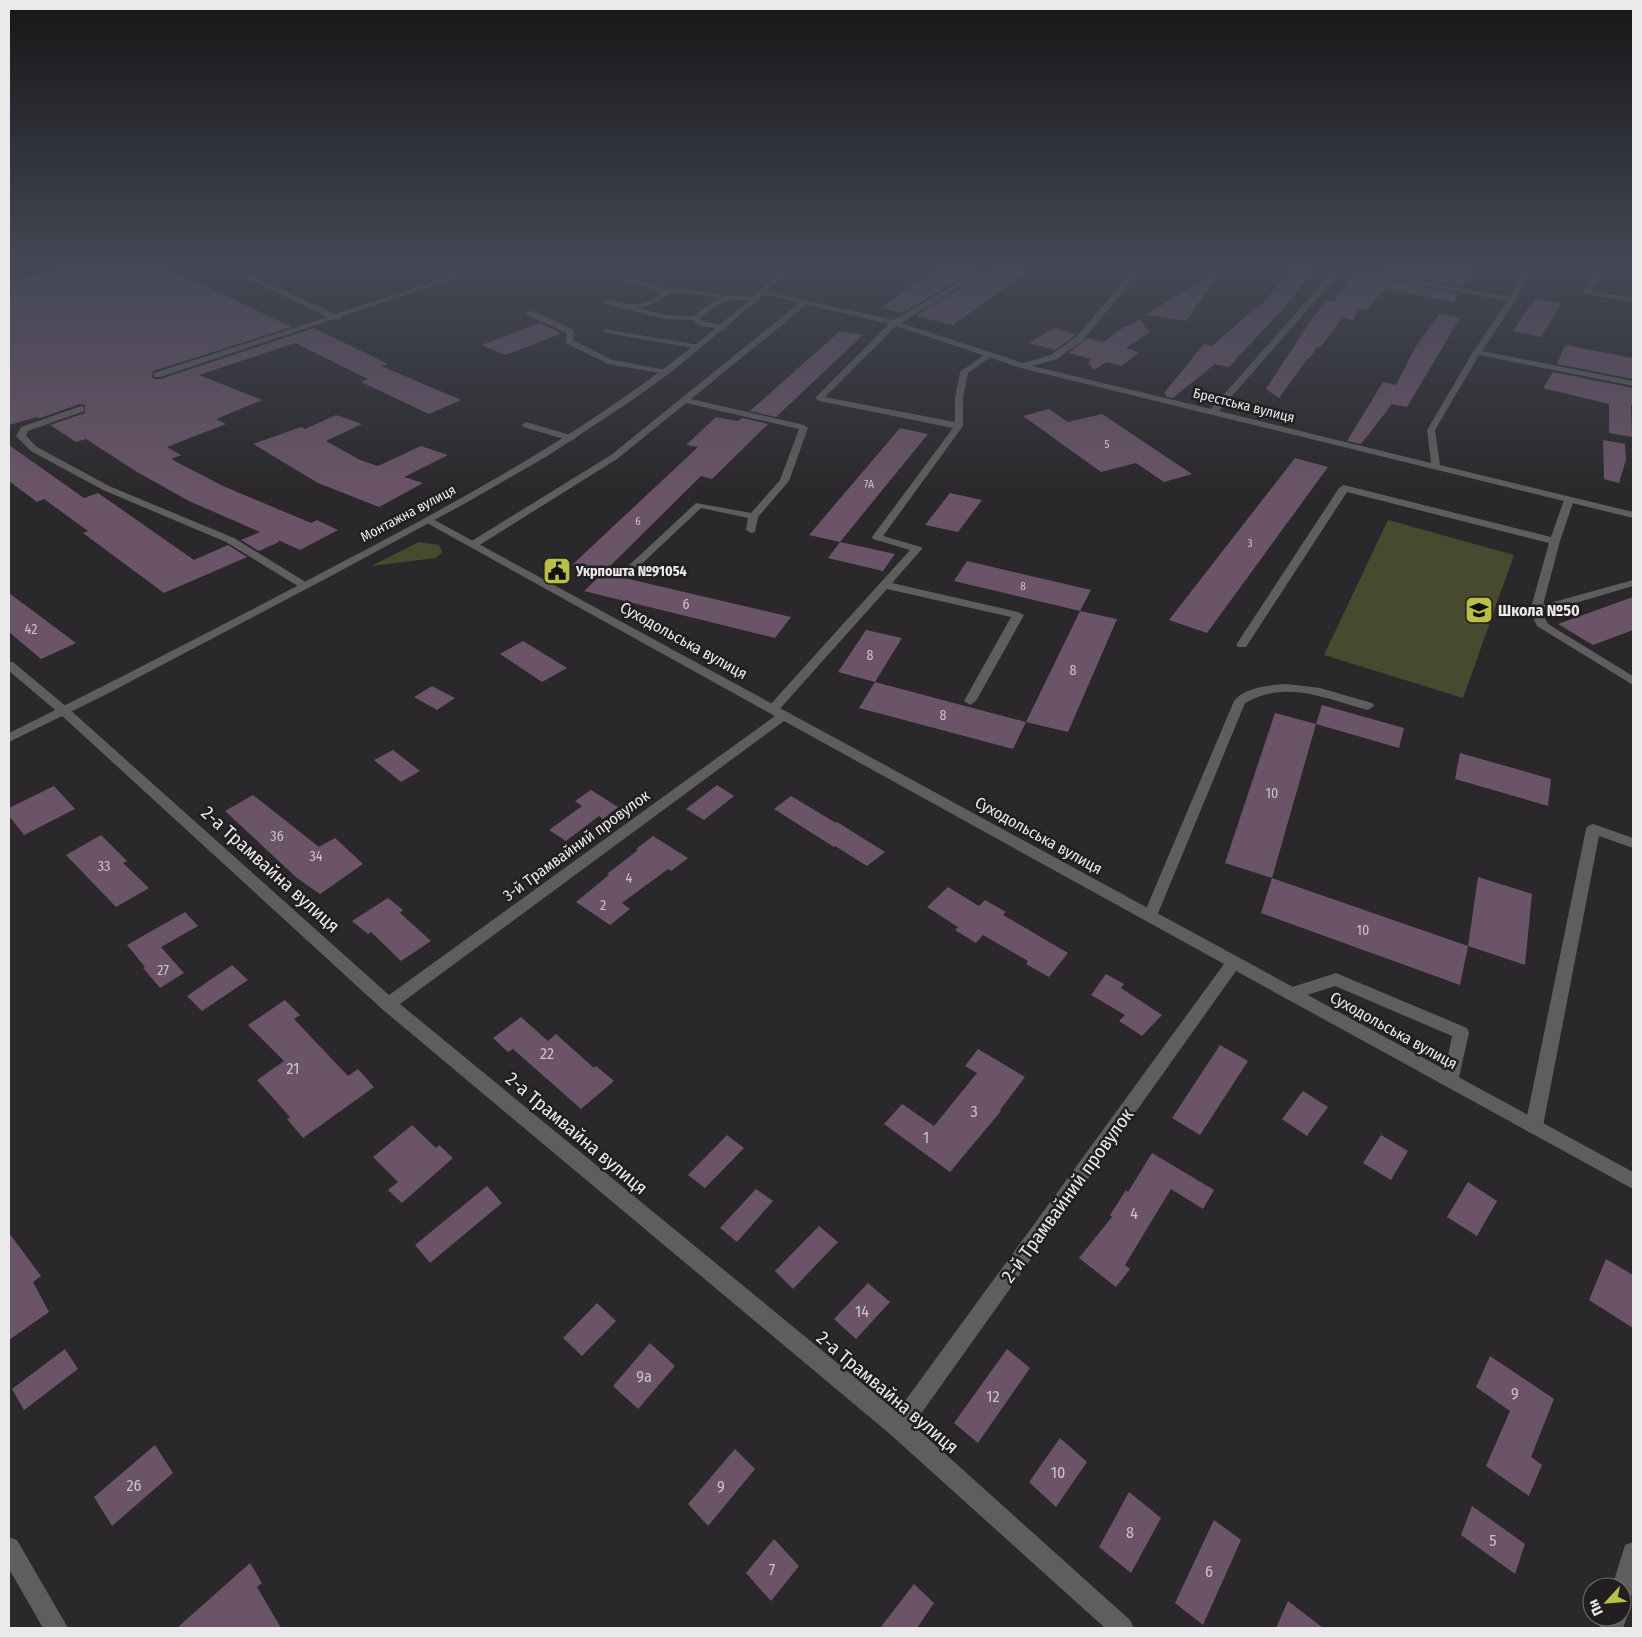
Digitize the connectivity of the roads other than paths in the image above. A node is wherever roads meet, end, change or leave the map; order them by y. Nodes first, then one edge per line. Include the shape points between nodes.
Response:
1 (264, 341) edge
2 (570, 341) edge
3 (667, 341) edge
4 (706, 341) edge
5 (757, 341) edge
6 (876, 341) edge
7 (952, 341) edge
8 (1077, 341) edge
9 (1275, 341) edge
10 (1484, 341) edge
11 (699, 347) junction
12 (1477, 352) junction
13 (991, 354) junction
14 (1024, 366) junction
15 (666, 372) junction
16 (158, 375) dead end
17 (1633, 384) edge
18 (684, 400) junction
19 (81, 409) dead end
20 (1213, 412) junction
21 (526, 425) dead end
22 (959, 426) junction
23 (571, 438) junction
24 (1436, 467) junction
25 (1570, 500) junction
26 (1633, 515) edge
27 (753, 516) junction
28 (429, 520) junction
29 (752, 530) dead end
30 (1555, 541) junction
31 (474, 544) junction
32 (628, 571) dead end
33 (1633, 583) edge
34 (885, 585) junction
35 (305, 586) junction
36 (1536, 611) junction
37 (1242, 645) dead end
38 (9, 665) edge
39 (1633, 681) edge
40 (970, 700) dead end
41 (1368, 706) dead end
42 (64, 711) junction
43 (778, 712) junction
44 (9, 738) edge
45 (1633, 843) edge
46 (1150, 916) junction
47 (1234, 962) junction
48 (1292, 994) junction
49 (388, 1004) junction
50 (1451, 1081) junction
51 (1534, 1126) junction
52 (1633, 1181) edge
53 (899, 1427) junction
54 (9, 1548) edge
55 (1633, 1553) edge
56 (1626, 1577) edge
57 (56, 1628) edge
58 (1122, 1628) edge

1 - 16 street
2 - 15 street via 612,362
3 - 11 street
4 - 11 street, Монтажна вулиця
5 - 18 street
6 - 22 street via 819,398
7 - 13 street, Брестська вулиця
8 - 14 street via 1054,358
9 - 20 street
10 - 12 street
11 - 15 street, Монтажна вулиця
12 - 17 street
12 - 24 street via 1431,430
13 - 14 street, Брестська вулиця
13 - 22 street via 964,372 959,398
14 - 20 street, Брестська вулиця
15 - 23 street, Монтажна вулиця
18 - 27 street via 804,428 784,481
18 - 31 street via 614,457
19 - 35 street via 24,429 21,436 34,449 106,488 230,540
20 - 24 street, Брестська вулиця
21 - 23 street
22 - 34 street, 3-й Трамвайний провулок via 877,537 917,549
23 - 28 street, Монтажна вулиця
24 - 25 street, Брестська вулиця
25 - 26 street, Брестська вулиця
25 - 30 street
27 - 29 street
27 - 32 street via 699,505
28 - 31 street, Суходольська вулиця
28 - 35 street, Монтажна вулиця
30 - 36 street
30 - 37 street via 1344,488
31 - 43 street, Суходольська вулиця
33 - 36 lane
34 - 40 street via 1018,615
34 - 43 street, 3-й Трамвайний провулок
35 - 42 street, Монтажна вулиця
36 - 39 street via 1543,626
38 - 42 street, 2-а Трамвайна вулиця
41 - 46 street via 1298,687 1250,693 1240,701
42 - 44 street, Монтажна вулиця
42 - 49 street, 2-а Трамвайна вулиця
43 - 46 street, Суходольська вулиця
43 - 49 street, 3-й Трамвайний провулок
45 - 51 street via 1593,830
46 - 47 street, Суходольська вулиця
47 - 48 street, Суходольська вулиця
47 - 53 street, 2-й Трамвайний провулок
48 - 50 street, Суходольська вулиця
48 - 50 street via 1336,979 1461,1033
49 - 53 street, 2-а Трамвайна вулиця
50 - 51 street, Суходольська вулиця
51 - 52 street, Суходольська вулиця
53 - 58 street, 2-а Трамвайна вулиця
54 - 57 street
55 - 56 street

